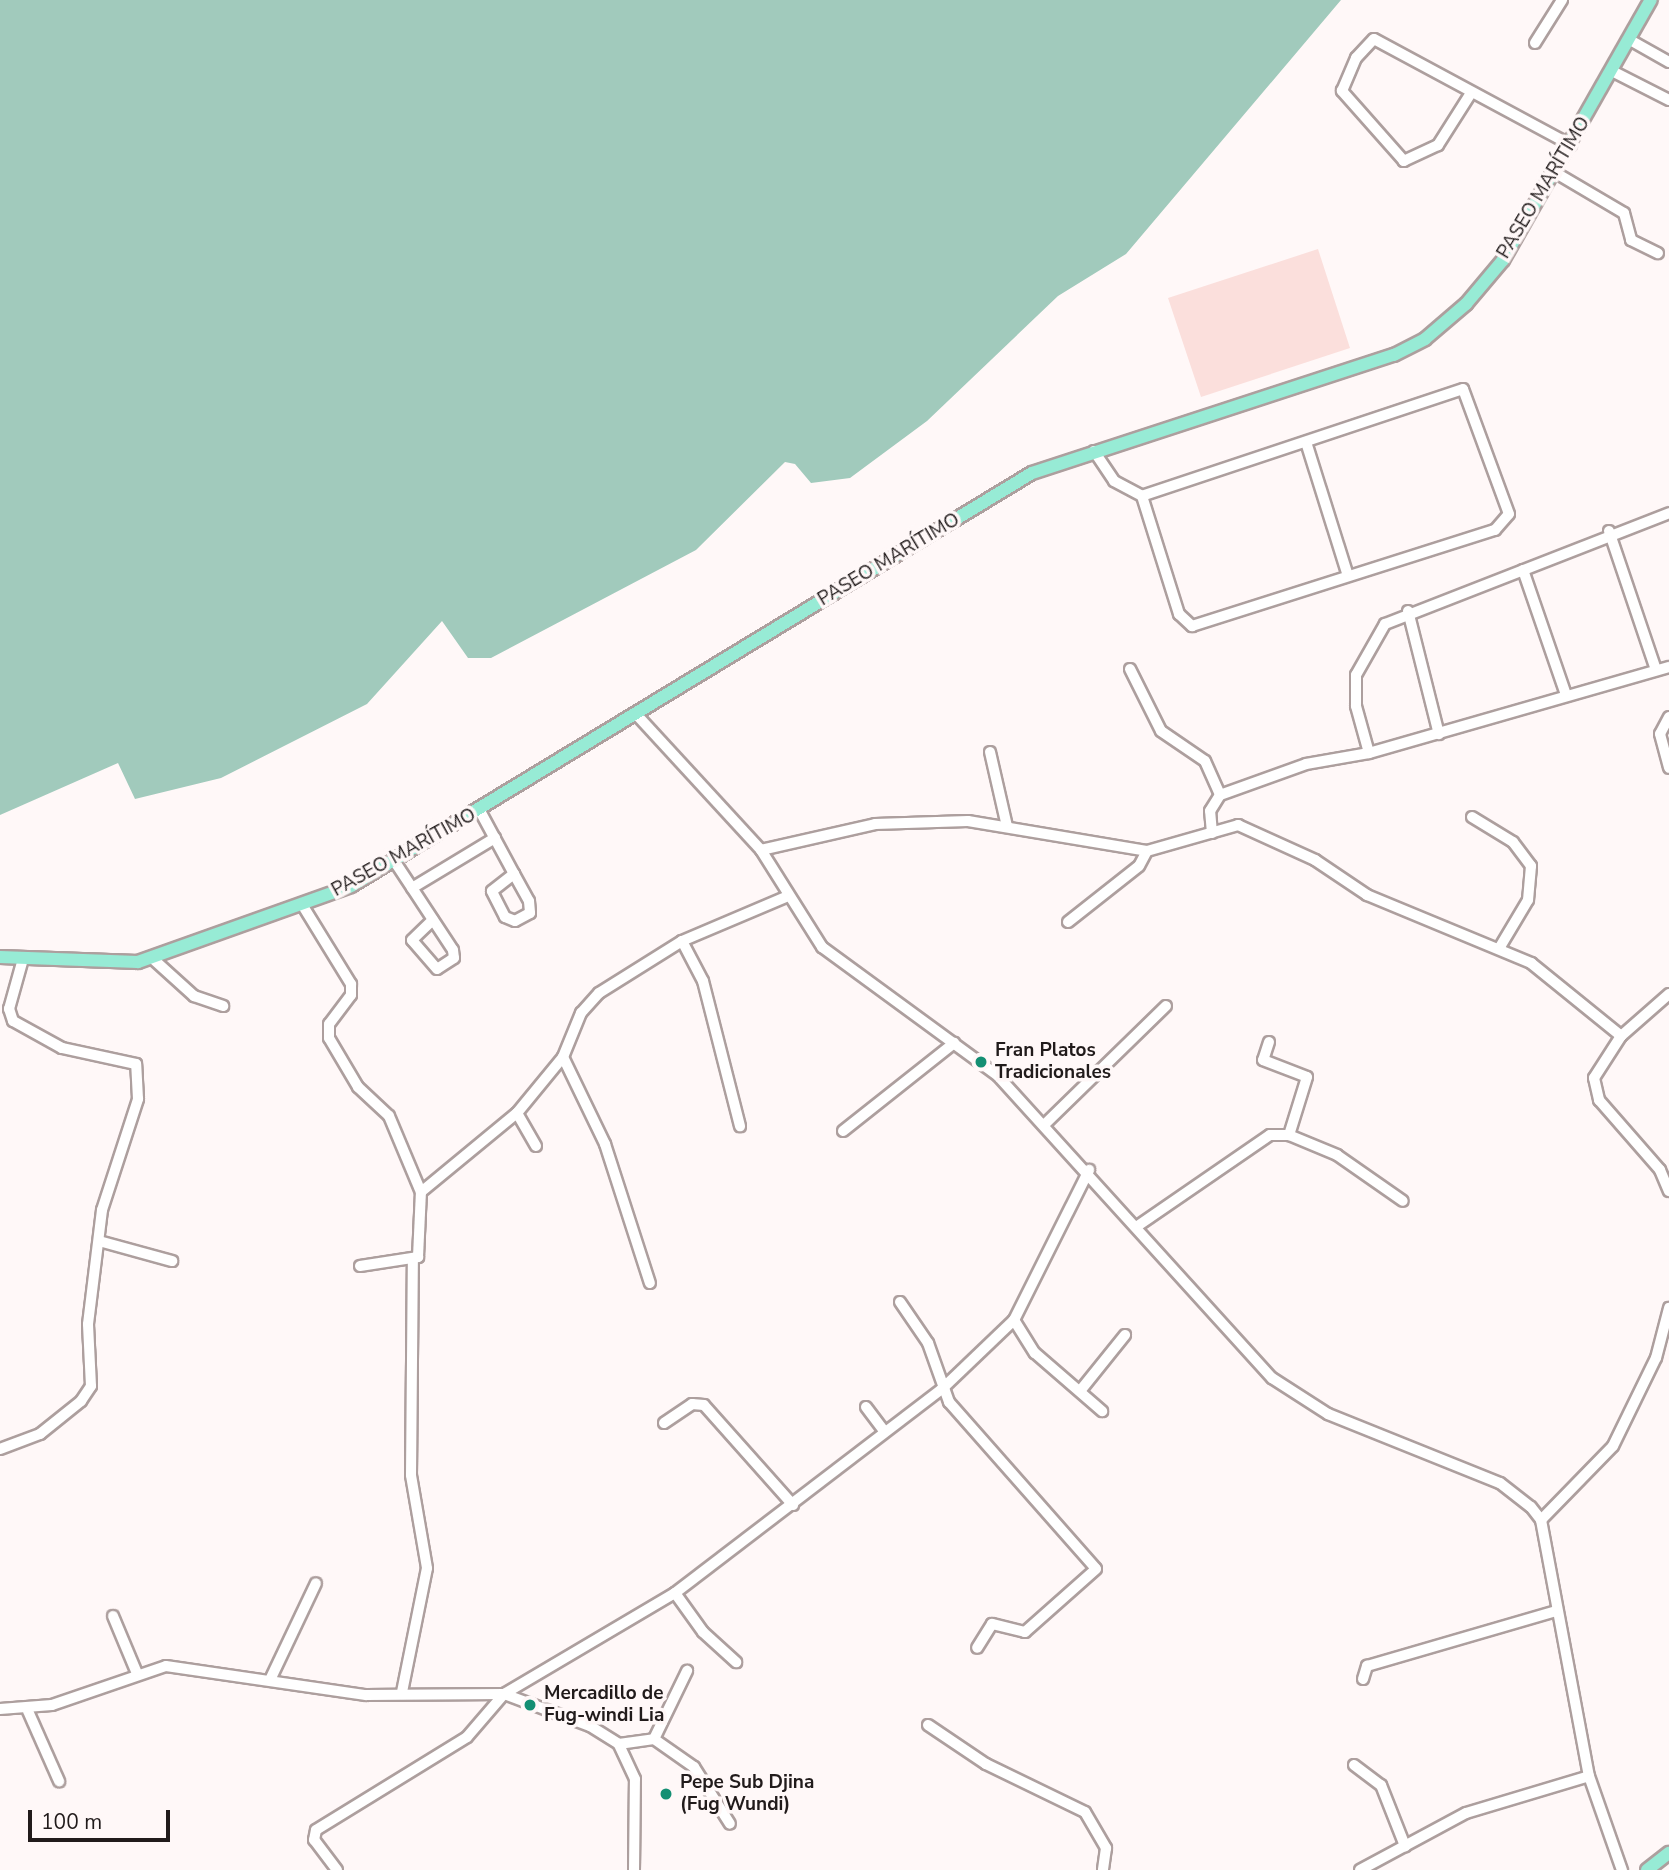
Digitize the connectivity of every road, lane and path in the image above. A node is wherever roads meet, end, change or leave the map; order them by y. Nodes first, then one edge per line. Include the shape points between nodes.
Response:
1 (1562, 0) edge
2 (1651, 0) edge
3 (1629, 40) junction
4 (1535, 43) dead end
5 (1669, 62) edge
6 (1612, 71) junction
7 (1471, 93) junction
8 (1669, 100) edge
9 (1571, 145) junction
10 (1556, 173) junction
11 (1658, 254) dead end
12 (1306, 442) junction
13 (1094, 451) junction
14 (1142, 496) junction
15 (1669, 513) edge
16 (1609, 531) junction
17 (1523, 570) junction
18 (1348, 576) junction
19 (1408, 611) junction
20 (1655, 667) junction
21 (1669, 667) edge
22 (1130, 669) dead end
23 (1565, 692) junction
24 (636, 714) junction
25 (1669, 716) edge
26 (1439, 734) junction
27 (990, 752) dead end
28 (1369, 753) junction
29 (1669, 768) edge
30 (1220, 795) junction
31 (480, 811) junction
32 (1472, 817) dead end
33 (1007, 826) junction
34 (1212, 833) junction
35 (495, 838) junction
36 (761, 850) junction
37 (1147, 851) junction
38 (395, 862) junction
39 (514, 874) junction
40 (412, 888) junction
41 (788, 896) junction
42 (303, 906) junction
43 (433, 920) junction
44 (1068, 922) dead end
45 (682, 941) junction
46 (1500, 947) junction
47 (0, 957) edge
48 (152, 958) junction
49 (23, 959) junction
50 (1669, 994) edge
51 (223, 1006) dead end
52 (1166, 1006) dead end
53 (1621, 1036) junction
54 (1269, 1042) dead end
55 (954, 1043) junction
56 (563, 1057) junction
57 (517, 1113) junction
58 (1045, 1124) junction
59 (740, 1126) dead end
60 (843, 1131) dead end
61 (1289, 1135) junction
62 (536, 1146) dead end
63 (1089, 1170) junction
64 (1665, 1170) edge
65 (1669, 1191) edge
66 (421, 1192) junction
67 (1404, 1201) dead end
68 (1139, 1225) junction
69 (99, 1241) junction
70 (413, 1259) junction
71 (172, 1261) dead end
72 (360, 1266) dead end
73 (650, 1283) dead end
74 (900, 1302) dead end
75 (1669, 1308) edge
76 (1013, 1320) junction
77 (1125, 1335) dead end
78 (942, 1389) junction
79 (1080, 1391) junction
80 (866, 1407) dead end
81 (1102, 1411) dead end
82 (664, 1423) dead end
83 (885, 1432) junction
84 (0, 1449) edge
85 (793, 1505) junction
86 (1541, 1520) junction
87 (316, 1583) dead end
88 (675, 1593) junction
89 (1556, 1611) junction
90 (113, 1616) dead end
91 (977, 1648) dead end
92 (736, 1662) dead end
93 (136, 1671) junction
94 (687, 1671) dead end
95 (1363, 1679) dead end
96 (270, 1680) junction
97 (401, 1692) junction
98 (504, 1694) junction
99 (0, 1709) edge
100 (27, 1711) junction
101 (928, 1725) dead end
102 (654, 1739) junction
103 (619, 1744) junction
104 (1354, 1765) dead end
105 (1589, 1776) junction
106 (59, 1781) dead end
107 (730, 1824) dead end
108 (1405, 1846) junction
109 (1669, 1853) edge
110 (337, 1870) edge
111 (634, 1870) edge
112 (1103, 1870) edge
113 (1360, 1870) edge
114 (1622, 1870) edge
115 (1647, 1870) edge

1 - 4 street
2 - 3 main road, PASEO MARÍTIMO
3 - 5 street
3 - 6 main road, PASEO MARÍTIMO
6 - 8 street
6 - 9 main road, PASEO MARÍTIMO
7 - 7 street via 1438,145 1404,161 1342,91 1356,58 1374,39
7 - 9 street
9 - 10 main road, PASEO MARÍTIMO
10 - 11 street via 1623,213 1631,240
10 - 13 main road, PASEO MARÍTIMO via 1503,260 1466,304 1425,339 1394,355
12 - 14 street
12 - 18 street
12 - 18 street via 1463,389 1508,505 1506,523 1495,530
13 - 14 street via 1114,481
13 - 24 main road, PASEO MARÍTIMO via 1032,473
14 - 18 street via 1179,614 1192,626
15 - 16 street
16 - 17 street
16 - 20 street
17 - 19 street
17 - 23 street
19 - 26 street
19 - 28 street via 1385,624 1356,675 1356,706
20 - 21 street
20 - 23 street
22 - 30 street via 1161,731 1205,761
23 - 26 street
24 - 31 main road, PASEO MARÍTIMO
24 - 36 street
25 - 29 street via 1660,734
26 - 28 street
27 - 33 street
28 - 30 street via 1306,764
30 - 34 street via 1210,811
31 - 35 street
31 - 38 main road, PASEO MARÍTIMO
32 - 46 street via 1513,842 1531,866 1528,900
33 - 36 street via 875,824
33 - 37 street
34 - 37 street
34 - 46 street via 1233,824 1256,832 1367,895
35 - 39 street
35 - 40 street
36 - 41 street
37 - 44 street via 1139,866
38 - 40 street
38 - 42 main road, PASEO MARÍTIMO
39 - 39 street via 531,910 515,921 505,917 492,891
40 - 43 street
41 - 45 street
41 - 55 street via 802,922 846,968
42 - 48 main road, PASEO MARÍTIMO
42 - 66 street via 351,984 351,995 329,1024 330,1038 358,1087 389,1116
43 - 43 street via 454,955 437,970 412,940
45 - 56 street via 599,993 581,1013
45 - 59 street via 703,981
46 - 53 street via 1550,976
47 - 49 main road, PASEO MARÍTIMO
48 - 49 main road, PASEO MARÍTIMO via 105,964
48 - 51 street via 194,996
49 - 69 street via 9,1009 13,1021 62,1048 136,1064 132,1130 108,1183
50 - 53 street
52 - 58 street
53 - 64 street via 1594,1078 1595,1089 1613,1121
54 - 61 street via 1263,1060 1307,1077
55 - 58 street
55 - 60 street
56 - 57 street
56 - 73 street via 605,1144
57 - 62 street
57 - 66 street
58 - 63 street
61 - 67 street via 1337,1155
61 - 68 street via 1259,1139
63 - 68 street
63 - 76 street
64 - 65 street
66 - 70 street
68 - 86 street via 1255,1363 1284,1388 1328,1414 1500,1483
69 - 71 street
69 - 84 street via 88,1324 91,1386 81,1401 40,1434
70 - 72 street
70 - 97 street via 411,1475 427,1569
74 - 78 street via 928,1343
75 - 86 street via 1656,1358 1614,1446
76 - 78 street
76 - 79 street via 1035,1353
77 - 79 street
78 - 83 street
78 - 91 street via 1096,1569 1025,1632 992,1624
79 - 81 street
80 - 83 street
82 - 85 street via 692,1404 704,1405
83 - 85 street
85 - 88 street
86 - 89 street
87 - 96 street
88 - 92 street via 703,1632
88 - 98 street
89 - 95 street via 1367,1666
89 - 105 street
90 - 93 street
93 - 96 street via 166,1666
93 - 100 street
94 - 102 street
96 - 97 street via 366,1695
97 - 98 street
98 - 103 street via 590,1726
98 - 110 street via 467,1737 316,1830 314,1840
99 - 100 street
100 - 106 street
101 - 112 street via 986,1765 1085,1812 1106,1848
102 - 103 street
102 - 107 street via 700,1773
103 - 111 street via 635,1779
104 - 108 street via 1381,1785
105 - 108 street via 1478,1808
105 - 114 street
108 - 113 street
109 - 115 main road

